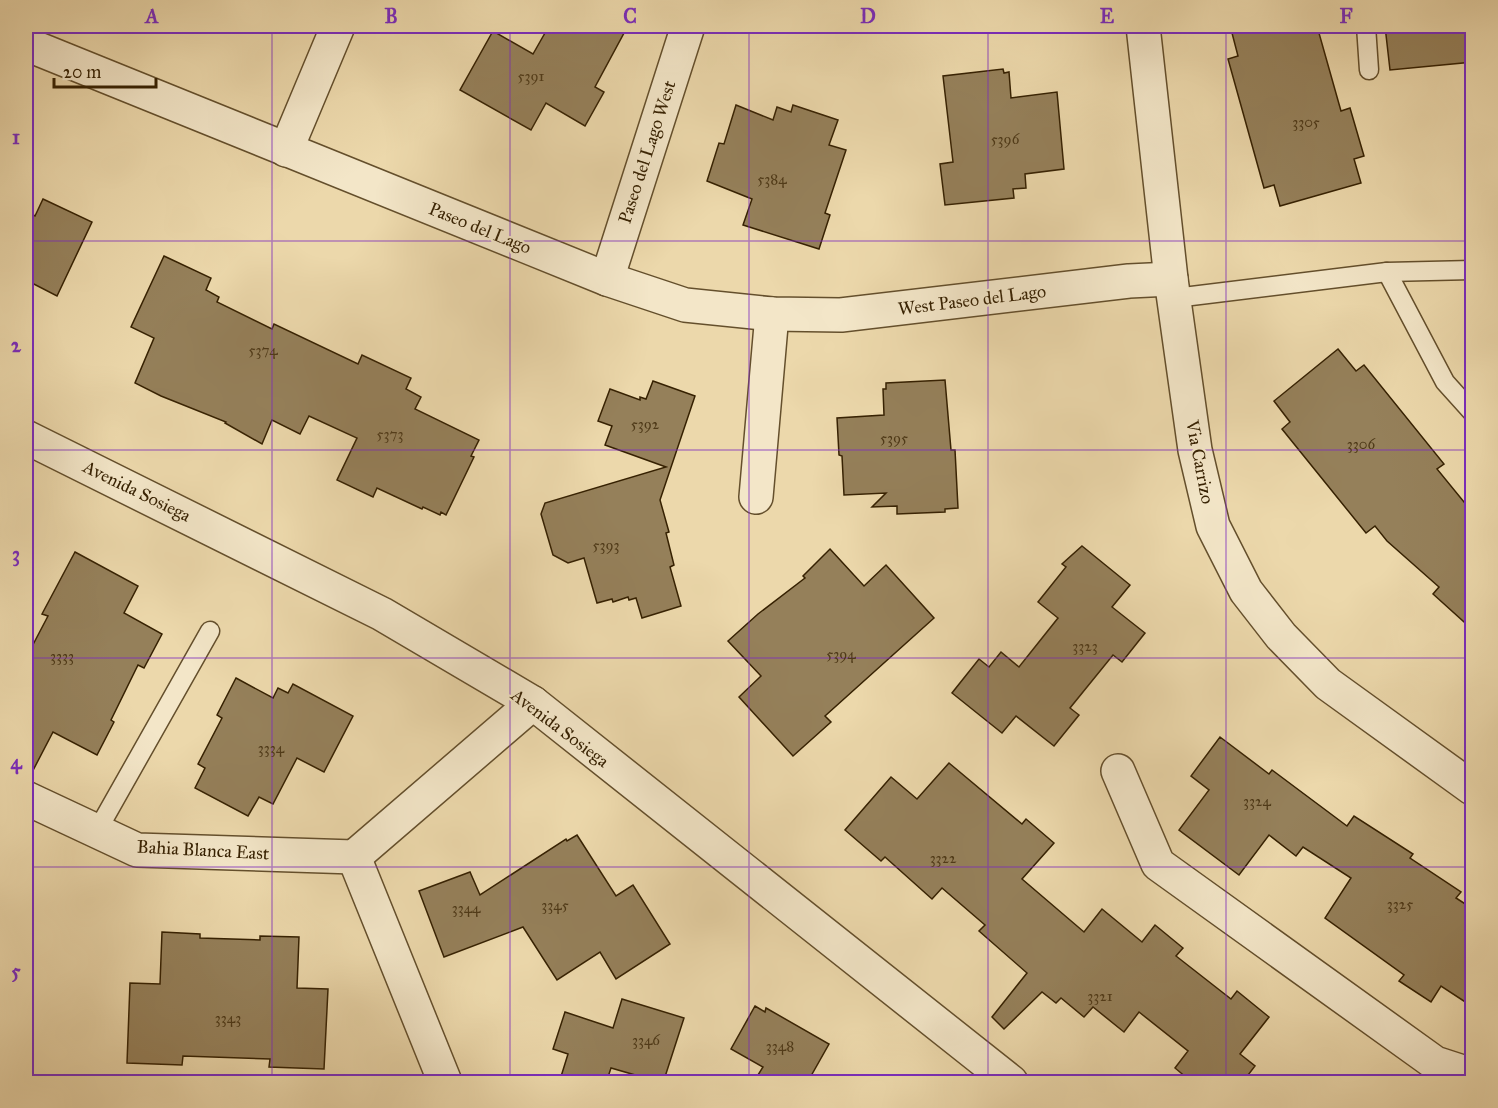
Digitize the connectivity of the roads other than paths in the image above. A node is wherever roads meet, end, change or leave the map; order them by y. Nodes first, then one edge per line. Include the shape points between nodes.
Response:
1 (338, 26) edge
2 (688, 26) edge
3 (1143, 26) edge
4 (1366, 26) edge
5 (26, 44) edge
6 (1369, 70) dead end
7 (286, 150) junction
8 (1473, 270) edge
9 (1387, 272) junction
10 (607, 279) junction
11 (1173, 288) junction
12 (772, 314) junction
13 (1473, 412) edge
14 (26, 437) edge
15 (756, 497) dead end
16 (210, 631) dead end
17 (533, 703) junction
18 (1118, 771) dead end
19 (1473, 788) edge
20 (26, 798) edge
21 (97, 831) junction
22 (354, 857) junction
23 (1473, 1075) edge
24 (445, 1083) edge
25 (1011, 1083) edge

1 - 7 street
2 - 10 street, Paseo del Lago West
3 - 11 street, Via Carrizo
4 - 6 lane
5 - 7 street, Paseo del Lago
7 - 10 street, Paseo del Lago
8 - 9 lane
9 - 11 lane
9 - 13 lane via 1444,382
10 - 12 street, Paseo del Lago via 686,305
11 - 12 street, West Paseo del Lago via 1129,281 841,315
11 - 19 street, Via Carrizo via 1195,450 1210,515 1246,591 1281,636 1328,684
12 - 15 street
14 - 17 street, Avenida Sosiega via 382,614
16 - 21 lane
17 - 22 street
17 - 25 street, Avenida Sosiega
18 - 23 street via 1158,864 1435,1063
20 - 21 street, Bahia Blanca East
21 - 22 street, Bahia Blanca East via 137,850
22 - 24 street

